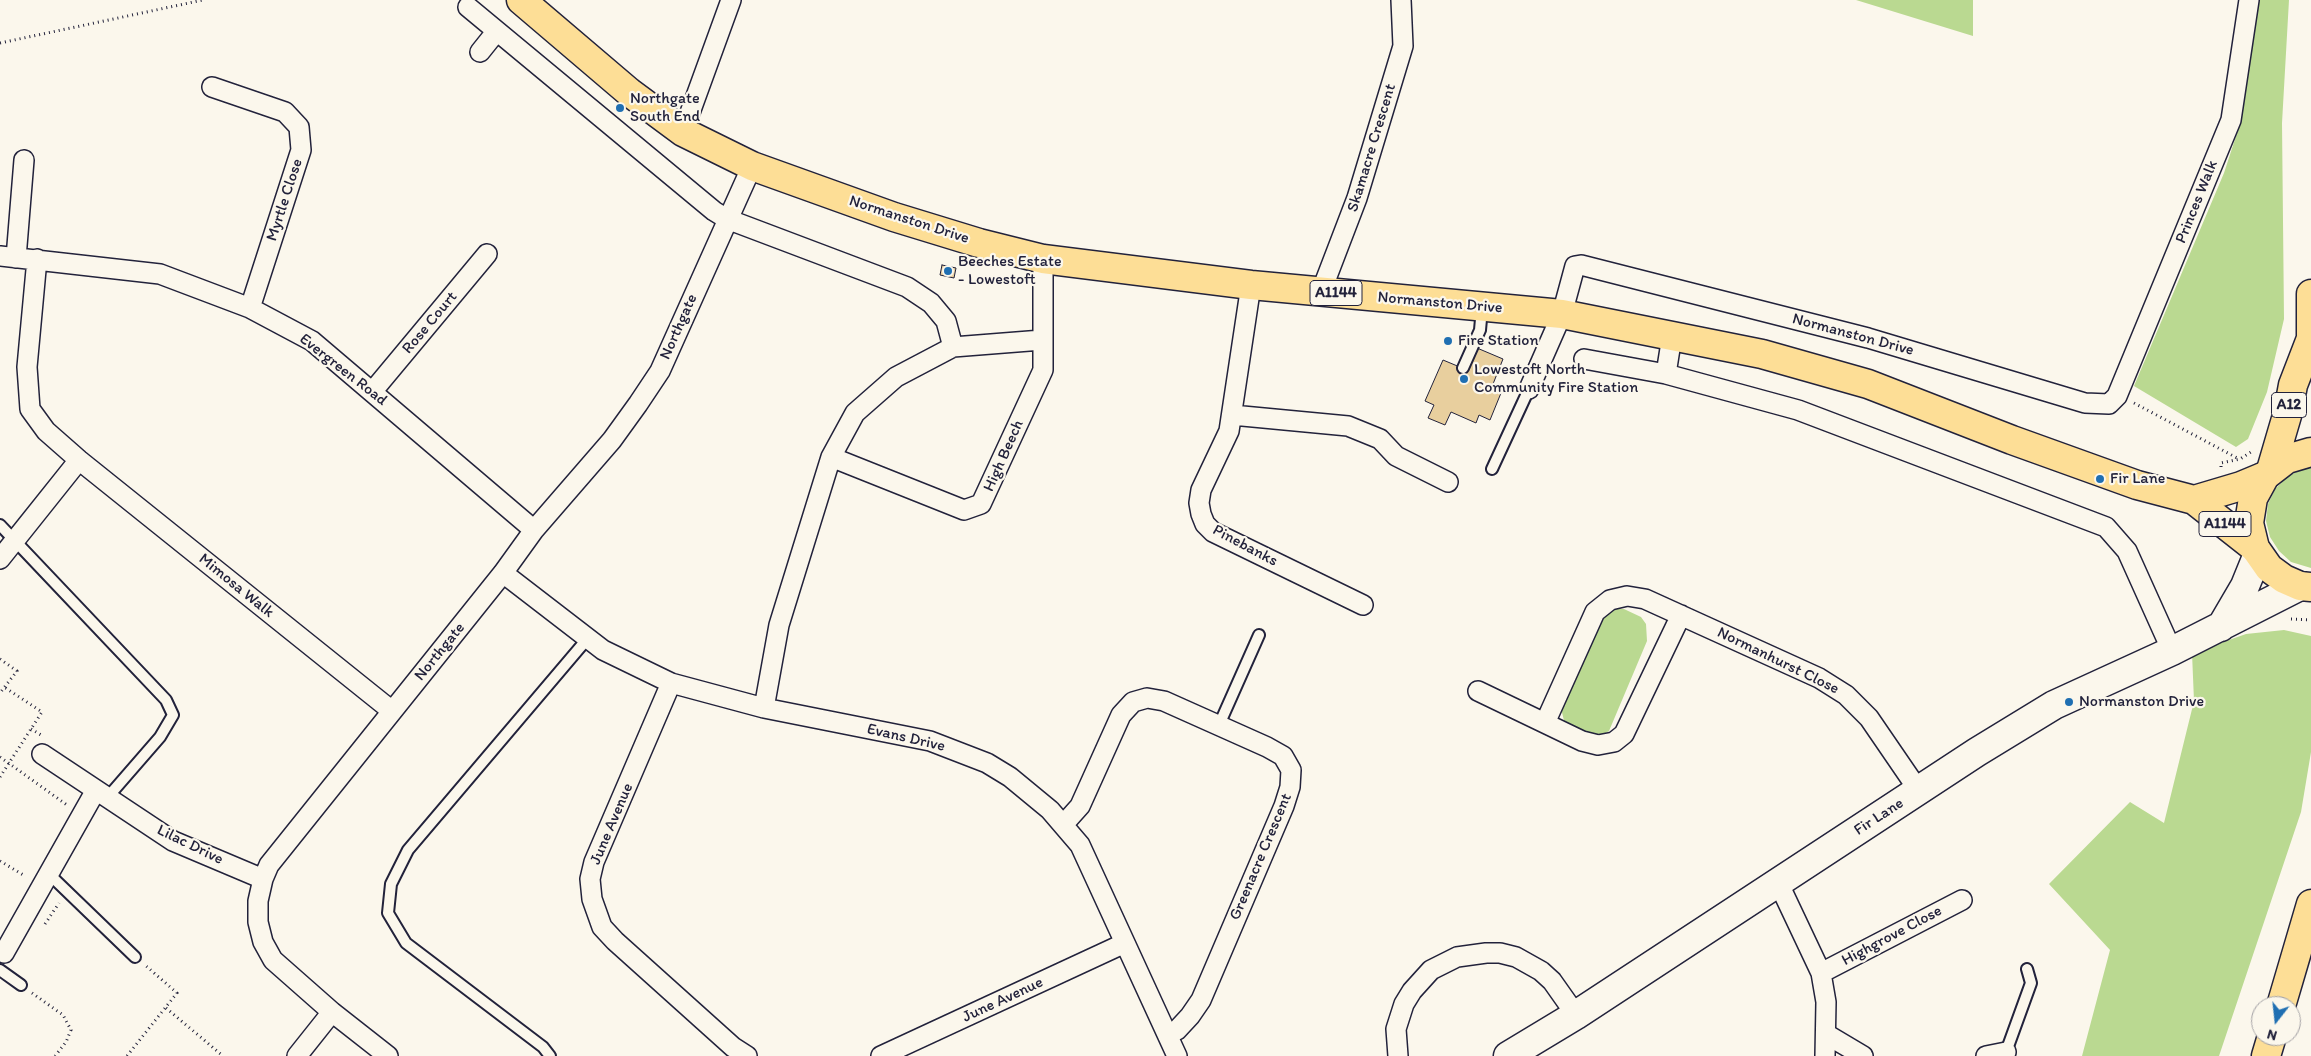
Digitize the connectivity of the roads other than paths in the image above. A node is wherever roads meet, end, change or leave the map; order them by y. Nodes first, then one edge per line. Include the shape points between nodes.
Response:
1 (521, 0) edge
2 (731, 0) edge
3 (1401, 0) edge
4 (2249, 0) edge
5 (468, 7) dead end
6 (496, 32) junction
7 (480, 52) dead end
8 (212, 87) dead end
9 (682, 132) junction
10 (24, 160) dead end
11 (752, 166) junction
12 (727, 219) junction
13 (487, 254) dead end
14 (8, 257) edge
15 (37, 259) junction
16 (1043, 259) junction
17 (1251, 285) junction
18 (1321, 292) junction
19 (2311, 294) edge
20 (1482, 307) junction
21 (250, 308) junction
22 (1562, 314) junction
23 (1672, 336) junction
24 (1042, 340) junction
25 (2310, 343) edge
26 (953, 347) junction
27 (1584, 359) dead end
28 (1463, 368) dead end
29 (1666, 374) junction
30 (1529, 389) joint
31 (372, 392) junction
32 (2117, 396) joint
33 (1232, 415) junction
34 (2311, 452) edge
35 (831, 457) junction
36 (79, 460) junction
37 (1492, 469) dead end
38 (2268, 473) junction
39 (1448, 482) dead end
40 (2194, 500) junction
41 (0, 525) edge
42 (534, 530) junction
43 (14, 540) junction
44 (2257, 551) junction
45 (0, 559) edge
46 (503, 573) junction
47 (2306, 586) edge
48 (1363, 605) dead end
49 (1681, 615) junction
50 (2221, 627) junction
51 (1259, 636) dead end
52 (588, 638) junction
53 (2172, 651) junction
54 (671, 683) junction
55 (1478, 691) dead end
56 (764, 708) junction
57 (392, 711) junction
58 (1545, 722) junction
59 (1219, 726) junction
60 (42, 754) dead end
61 (1919, 791) junction
62 (102, 794) junction
63 (1063, 825) junction
64 (263, 879) junction
65 (46, 882) junction
66 (1778, 882) junction
67 (1962, 900) dead end
68 (2311, 904) edge
69 (1125, 943) junction
70 (133, 955) road end
71 (2, 962) edge
72 (2027, 969) dead end
73 (1822, 973) junction
74 (21, 985) road end
75 (2284, 996) edge
76 (332, 1012) junction
77 (1576, 1015) junction
78 (1826, 1034) junction
79 (1168, 1036) junction
80 (2006, 1052) joint
81 (298, 1056) edge
82 (388, 1056) edge
83 (550, 1056) edge
84 (747, 1056) edge
85 (881, 1056) edge
86 (1177, 1056) edge
87 (1398, 1056) edge
88 (1508, 1056) edge
89 (1825, 1056) edge
90 (1863, 1056) edge
91 (1986, 1056) edge

1 - 9 main road, Normanston Drive / A1144 via 629,92
2 - 9 street
3 - 18 street, Skamacre Crescent via 1403,46 1357,198
4 - 32 street, Princes Walk via 2231,120
5 - 6 street
6 - 7 street
6 - 12 street
8 - 21 street, Myrtle Close via 285,112 299,128 301,150
9 - 11 main road, Normanston Drive / A1144
10 - 14 street
11 - 12 street, Northgate
11 - 16 main road, Normanston Drive / A1144 via 894,217
12 - 26 street via 907,287 931,303 946,321
12 - 42 street, Northgate via 660,371 612,440
13 - 31 street, Rose Court
14 - 15 street, Evergreen Road
15 - 21 street, Evergreen Road via 160,274
15 - 36 street, Mimosa Walk via 27,367 30,409 46,431
16 - 17 main road, Normanston Drive / A1144
16 - 24 street, High Beech
17 - 18 main road, Normanston Drive / A1144
17 - 33 street, Pinebanks
18 - 20 main road, Normanston Drive / A1144
19 - 25 main road, A12
20 - 22 main road, Normanston Drive / A1144
20 - 28 lane via 1480,330
21 - 31 street, Evergreen Road via 312,342
22 - 23 main road, Normanston Drive / A1144
22 - 30 street
22 - 32 street, Normanston Drive via 1575,266 1581,265 1868,338 2085,403 2109,404
23 - 29 street
23 - 40 main road, Normanston Drive / A1144 via 1762,354 1868,384 2137,485
24 - 26 street
24 - 35 street, High Beech via 1043,370 982,504 964,510
25 - 38 main road, A12 via 2293,385 2288,412
26 - 35 street via 896,377 855,413
27 - 29 street
29 - 53 street via 1798,410 2106,527 2127,551
30 - 37 lane
31 - 42 street, Evergreen Road
33 - 39 street via 1348,426 1380,439 1396,456
33 - 48 street, Pinebanks via 1229,431 1201,490 1200,508 1205,524 1213,532
34 - 38 main road via 2287,459
35 - 56 street via 779,625
36 - 43 street
36 - 57 street, Mimosa Walk
38 - 40 main road, A1144 via 2241,486
38 - 44 main road via 2255,492 2250,510 2251,536
40 - 44 main road, Normanston Drive / A1144
41 - 43 lane
42 - 46 street, Northgate
43 - 45 street
43 - 62 lane via 166,700 173,715 160,737
44 - 47 main road, Normanston Drive via 2269,568 2284,579
44 - 50 street via 2245,586
46 - 52 street, Evans Drive
46 - 57 street, Northgate
47 - 50 street, Fir Lane
49 - 58 street, Normanhurst Close via 1645,598 1627,596 1610,600 1595,612
49 - 58 street via 1624,734 1614,742 1598,745 1582,741
49 - 61 street, Normanhurst Close via 1819,678 1846,695 1869,718
50 - 53 street, Fir Lane
51 - 59 lane
52 - 54 street, Evans Drive via 626,663
52 - 83 lane via 408,850 391,884 388,913 406,943 544,1047
53 - 61 street, Fir Lane via 2054,705
54 - 56 street, Evans Drive
54 - 84 street, June Avenue via 594,862 590,880 592,899 602,927 614,941
55 - 58 street
56 - 63 street, Evans Drive via 930,741 957,750 1010,777 1034,795
57 - 64 street, Northgate via 269,865
59 - 63 street, Greenacre Crescent via 1164,701 1148,698 1133,702 1121,715 1080,806
59 - 79 street, Greenacre Crescent via 1283,756 1291,770 1290,787 1201,1000 1190,1016
60 - 62 street, Lilac Drive
61 - 66 street, Fir Lane
62 - 64 street, Lilac Drive via 174,841
62 - 65 street via 82,815
63 - 69 street, Evans Drive via 1080,845
64 - 76 street, Northgate via 258,900 258,922 263,942 273,960
65 - 70 lane
65 - 71 street
66 - 73 street, Highgrove Close
66 - 77 street, Fir Lane
67 - 73 street, Highgrove Close
68 - 75 main road
69 - 79 street, Evans Drive
69 - 85 street, June Avenue
71 - 74 lane
72 - 80 lane via 2031,983
73 - 78 street, Highgrove Close
76 - 81 street
76 - 82 street, Northgate
77 - 87 street via 1552,980 1523,960 1500,953 1457,957 1431,970 1404,1004 1396,1029
77 - 88 street, Fir Lane
78 - 89 street, Highgrove Close
78 - 90 street
79 - 86 street, Evans Drive
80 - 91 street

